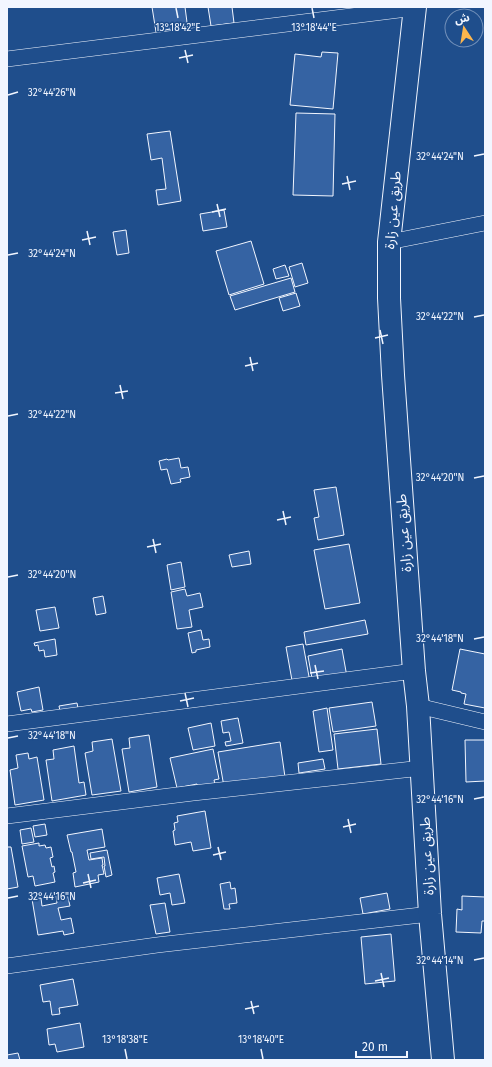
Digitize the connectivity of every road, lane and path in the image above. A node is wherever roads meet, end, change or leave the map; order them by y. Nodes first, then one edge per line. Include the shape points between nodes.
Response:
1 (415, 8) edge
2 (7, 59) edge
3 (485, 223) edge
4 (389, 242) junction
5 (414, 671) junction
6 (418, 706) junction
7 (485, 722) edge
8 (7, 724) edge
9 (422, 768) junction
10 (7, 816) edge
11 (430, 914) junction
12 (7, 966) edge
13 (443, 1060) edge

1 - 2 street
1 - 4 main road, طريق عين زارة
3 - 4 street
4 - 5 main road, طريق عين زارة via 393,375
5 - 6 main road, طريق عين زارة
5 - 8 street
6 - 7 street
6 - 9 main road, طريق عين زارة
9 - 10 street
9 - 11 main road, طريق عين زارة
11 - 12 street via 157,945
11 - 13 main road, طريق عين زارة

